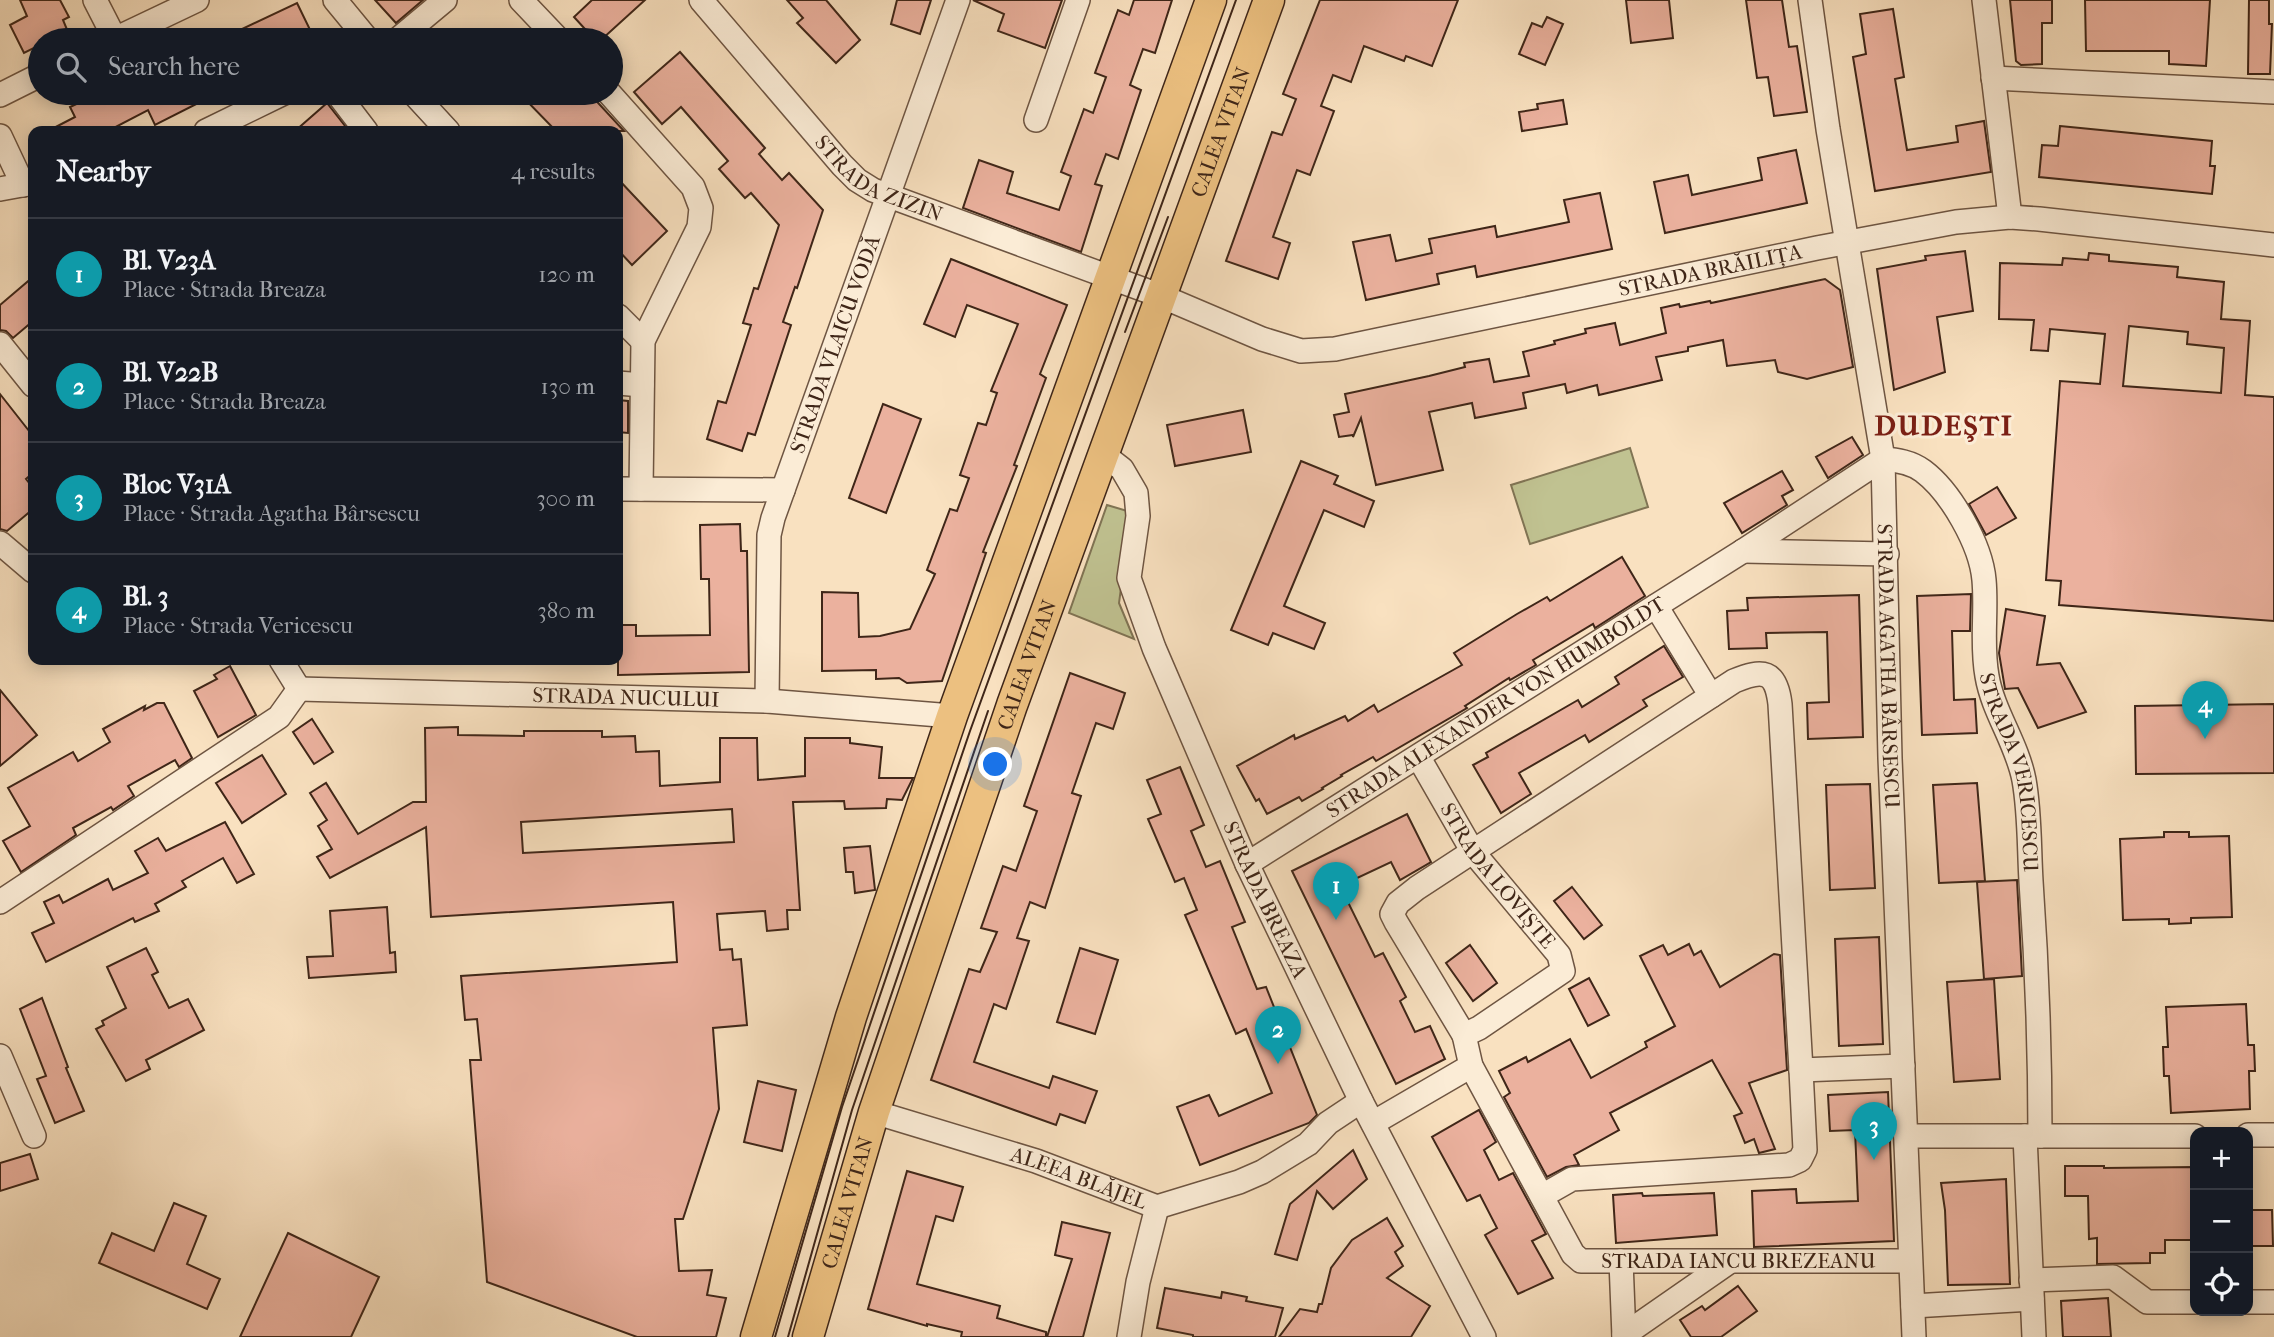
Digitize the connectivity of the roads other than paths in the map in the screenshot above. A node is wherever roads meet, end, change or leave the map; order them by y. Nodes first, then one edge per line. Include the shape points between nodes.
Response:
1 (95, 0) edge
2 (197, 0) edge
3 (335, 0) edge
4 (445, 0) edge
5 (521, 0) edge
6 (701, 0) edge
7 (958, 0) edge
8 (1078, 0) edge
9 (1211, 0) edge
10 (1269, 0) edge
11 (1810, 0) edge
12 (1984, 0) edge
13 (108, 28) edge
14 (139, 28) edge
15 (358, 28) edge
16 (411, 28) edge
17 (548, 28) edge
18 (1993, 78) junction
19 (28, 81) edge
20 (2274, 92) edge
21 (0, 94) edge
22 (259, 105) edge
23 (346, 105) edge
24 (424, 105) edge
25 (619, 105) edge
26 (1036, 120) dead end
27 (216, 126) edge
28 (362, 126) edge
29 (443, 126) edge
30 (0, 136) edge
31 (28, 184) edge
32 (0, 189) edge
33 (890, 197) junction
34 (2010, 217) junction
35 (1846, 242) junction
36 (2274, 245) edge
37 (1111, 277) junction
38 (1161, 296) junction
39 (623, 321) edge
40 (643, 341) junction
41 (0, 344) edge
42 (28, 379) edge
43 (623, 383) edge
44 (642, 385) junction
45 (1104, 455) junction
46 (1883, 459) junction
47 (623, 489) edge
48 (642, 489) junction
49 (783, 490) junction
50 (0, 544) edge
51 (1743, 551) junction
52 (1886, 554) junction
53 (28, 567) edge
54 (1656, 606) junction
55 (284, 665) edge
56 (299, 689) junction
57 (1711, 696) junction
58 (767, 701) junction
59 (952, 716) junction
60 (1419, 758) junction
61 (1474, 852) junction
62 (1247, 864) junction
63 (0, 902) edge
64 (1464, 1035) junction
65 (0, 1056) edge
66 (1471, 1066) junction
67 (1903, 1066) junction
68 (1801, 1070) junction
69 (1361, 1101) junction
70 (874, 1112) junction
71 (1373, 1123) junction
72 (2253, 1135) edge
73 (2274, 1135) edge
74 (34, 1136) dead end
75 (1906, 1136) junction
76 (2033, 1136) junction
77 (2190, 1136) edge
78 (1542, 1196) junction
79 (1157, 1207) junction
80 (1621, 1261) junction
81 (1910, 1261) junction
82 (1729, 1262) junction
83 (2032, 1289) junction
84 (2190, 1302) edge
85 (2253, 1302) edge
86 (2274, 1302) edge
87 (1913, 1306) junction
88 (1624, 1336) edge
89 (756, 1337) edge
90 (808, 1337) edge
91 (1129, 1337) edge
92 (1484, 1337) edge
93 (1914, 1337) edge
94 (2035, 1337) edge

1 - 13 street
2 - 14 street
3 - 15 street
4 - 16 street
5 - 17 street
6 - 33 street, STRADA ZIZIN via 842,165 857,180
7 - 33 street, STRADA VLAICU VODĂ
8 - 26 street
9 - 37 main road
10 - 38 main road, CALEA VITAN
11 - 35 street, STRADA AGATHA BÂRSESCU
12 - 18 street
18 - 20 street
18 - 34 street
19 - 21 street
22 - 27 street
23 - 28 street
24 - 29 street
25 - 40 street via 693,187 701,208 699,226
30 - 31 street
31 - 32 street
33 - 37 street, STRADA ZIZIN
33 - 49 street, STRADA VLAICU VODĂ
34 - 35 street, STRADA BRĂILIȚA
34 - 36 street, STRADA BRĂILIȚA
35 - 38 street, STRADA BRĂILIȚA via 1318,352 1262,339
35 - 46 street, STRADA AGATHA BÂRSESCU
37 - 38 street, STRADA ZIZIN
37 - 59 main road
38 - 45 main road, CALEA VITAN
39 - 40 street
40 - 44 street
41 - 42 street
43 - 44 street
44 - 48 street
45 - 62 street, STRADA BREAZA via 1122,469 1136,493 1138,516 1129,578 1154,648
45 - 70 main road, CALEA VITAN
46 - 51 street, STRADA ALEXANDER VON HUMBOLDT
46 - 52 street, STRADA AGATHA BÂRSESCU
46 - 76 street, STRADA VERICESCU via 1905,462 1936,482 1959,515 1980,559 1987,677 2025,783 2039,1010
47 - 48 street
48 - 49 street
49 - 58 street, STRADA VLAICU VODĂ via 769,536
50 - 53 street
51 - 52 street
51 - 54 street, STRADA ALEXANDER VON HUMBOLDT
52 - 67 street, STRADA AGATHA BÂRSESCU
54 - 57 street
54 - 60 street, STRADA ALEXANDER VON HUMBOLDT
55 - 56 street
56 - 58 street, STRADA NUCULUI
56 - 63 street via 279,717
57 - 61 street
57 - 68 street via 1749,675 1765,674 1778,686
58 - 59 street, STRADA NUCULUI
59 - 89 main road via 851,1017
60 - 61 street, STRADA LOVIȘTE
60 - 62 street, STRADA ALEXANDER VON HUMBOLDT
61 - 64 street via 1417,888 1392,914
61 - 64 street, STRADA LOVIȘTE via 1559,956 1563,971
62 - 69 street, STRADA BREAZA
64 - 66 street
65 - 74 street
66 - 71 street
66 - 78 street, STRADA IANCU BREZEANU
67 - 68 street
67 - 75 street, STRADA AGATHA BÂRSESCU
68 - 78 street via 1805,1150 1800,1160 1572,1179
69 - 71 street, STRADA BREAZA
69 - 79 street via 1328,1123 1308,1144 1262,1172
70 - 79 street, ALEEA BLĂJEL via 1023,1157
70 - 90 main road, CALEA VITAN
71 - 92 street, STRADA BREAZA
72 - 73 street
75 - 76 street
75 - 81 street, STRADA AGATHA BÂRSESCU
76 - 77 street
76 - 83 street, STRADA VERICESCU
78 - 80 street, STRADA IANCU BREZEANU via 1581,1261
79 - 91 street, ALEEA BLĂJEL
80 - 82 street, STRADA IANCU BREZEANU
80 - 88 street
81 - 82 street, STRADA IANCU BREZEANU
81 - 87 street, STRADA AGATHA BÂRSESCU
82 - 88 street
83 - 84 street via 2113,1277 2147,1302
83 - 87 street
83 - 94 street, STRADA VERICESCU
85 - 86 street
87 - 93 street, STRADA AGATHA BÂRSESCU

